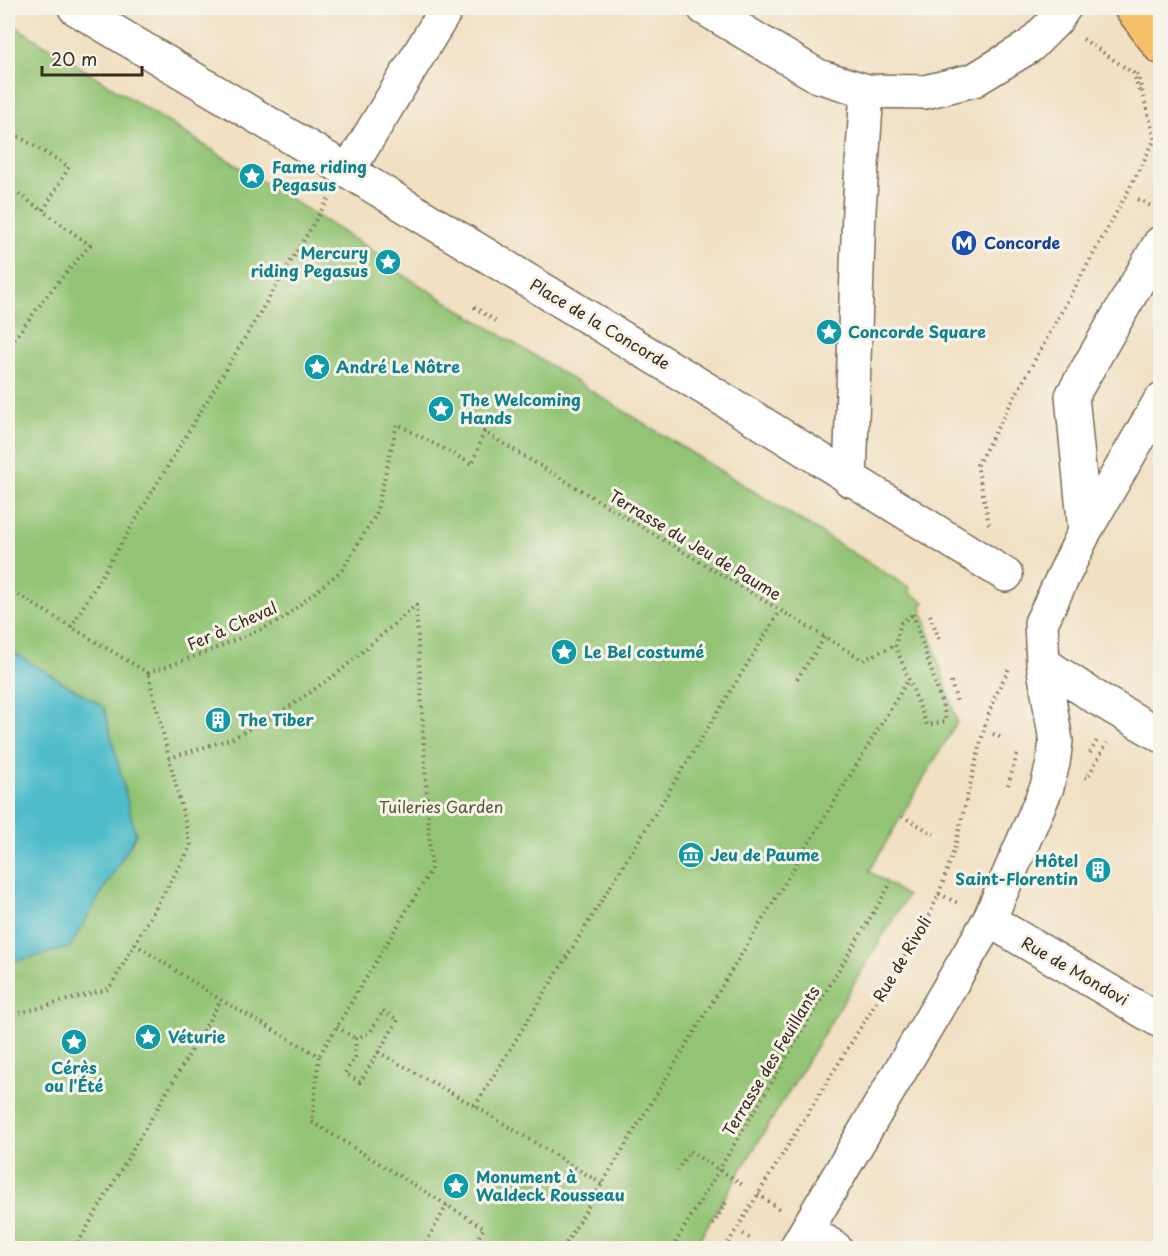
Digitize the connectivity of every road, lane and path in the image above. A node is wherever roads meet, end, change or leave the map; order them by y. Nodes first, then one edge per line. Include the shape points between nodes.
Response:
1 (75, 8) edge
2 (447, 8) edge
3 (704, 8) edge
4 (1131, 8) edge
5 (1060, 14) edge
6 (1161, 47) edge
7 (867, 91) junction
8 (8, 130) edge
9 (1161, 138) edge
10 (348, 171) junction
11 (8, 197) edge
12 (1138, 199) dead end
13 (1151, 206) dead end
14 (43, 211) junction
15 (1161, 243) edge
16 (474, 307) dead end
17 (497, 321) dead end
18 (8, 347) edge
19 (1161, 401) edge
20 (484, 432) joint
21 (850, 480) junction
22 (1085, 531) junction
23 (1006, 575) dead end
24 (8, 589) edge
25 (780, 610) junction
26 (930, 615) dead end
27 (71, 627) junction
28 (825, 636) junction
29 (939, 639) dead end
30 (895, 645) junction
31 (1028, 663) junction
32 (148, 673) junction
33 (797, 679) dead end
34 (908, 680) junction
35 (951, 682) dead end
36 (958, 705) dead end
37 (993, 734) dead end
38 (1101, 735) dead end
39 (1161, 735) edge
40 (1004, 739) dead end
41 (1108, 742) dead end
42 (1019, 747) dead end
43 (1088, 756) dead end
44 (169, 758) junction
45 (1077, 774) dead end
46 (1005, 795) dead end
47 (902, 816) dead end
48 (934, 834) dead end
49 (890, 885) dead end
50 (989, 920) junction
51 (135, 944) junction
52 (221, 1000) junction
53 (8, 1016) edge
54 (1161, 1021) edge
55 (337, 1027) junction
56 (356, 1039) junction
57 (378, 1052) junction
58 (319, 1056) junction
59 (474, 1106) junction
60 (719, 1170) junction
61 (677, 1171) dead end
62 (602, 1184) junction
63 (741, 1184) dead end
64 (726, 1202) dead end
65 (447, 1205) junction
66 (781, 1210) dead end
67 (776, 1218) dead end
68 (713, 1225) dead end
69 (743, 1234) dead end
70 (751, 1239) dead end
71 (802, 1239) edge
72 (75, 1248) edge
73 (423, 1248) edge
74 (472, 1248) edge
75 (563, 1248) edge
76 (672, 1248) edge
77 (725, 1248) edge
78 (835, 1248) edge

1 - 10 street, Place de la Concorde
2 - 10 street
3 - 7 street via 818,76
4 - 6 main road
5 - 7 street via 1030,46 974,80 925,92
5 - 9 path via 1133,73 1155,139
7 - 21 street
8 - 14 path via 69,167
10 - 21 street, Place de la Concorde
10 - 27 path
11 - 14 path via 17,193
12 - 13 path
14 - 18 path via 90,245
15 - 22 street via 1072,396
16 - 17 path
19 - 22 street
20 - 25 path, Terrasse du Jeu de Paume
20 - 32 path, Fer à Cheval via 472,464 397,424 376,514 342,570 280,621
21 - 23 street, Place de la Concorde
22 - 31 street via 1041,623
24 - 27 path
25 - 28 path, Terrasse du Jeu de Paume
25 - 59 path
26 - 29 path
27 - 32 path
28 - 30 path, Terrasse du Jeu de Paume via 863,660
28 - 33 path
30 - 34 path
30 - 34 path via 901,623 913,614 946,721 927,724
31 - 39 street
31 - 50 street via 1056,741 1053,763 1047,787
31 - 77 path, Rue de Rivoli via 990,710 954,850 928,918
32 - 44 path
34 - 62 path
35 - 36 path
37 - 40 path
38 - 43 path
41 - 45 path via 1087,778
42 - 46 path
44 - 51 path via 191,846
44 - 55 path via 231,739 292,705 339,672 416,606 431,870
47 - 48 path
49 - 60 path, Terrasse des Feuillants
50 - 54 street, Rue de Mondovi
50 - 71 street
51 - 52 path
51 - 53 path via 109,989
52 - 58 path
52 - 72 path
55 - 56 path
55 - 58 path
56 - 57 path via 355,1057 345,1073 353,1078 360,1082
56 - 57 path via 371,1031 383,1011 398,1020
57 - 59 path
58 - 65 path via 312,1122
59 - 62 path
60 - 61 path via 689,1151
60 - 63 path
60 - 76 path, Terrasse des Feuillants
62 - 75 path
64 - 68 path
65 - 73 path
65 - 74 path via 484,1228
66 - 67 path
69 - 70 path
71 - 78 street

